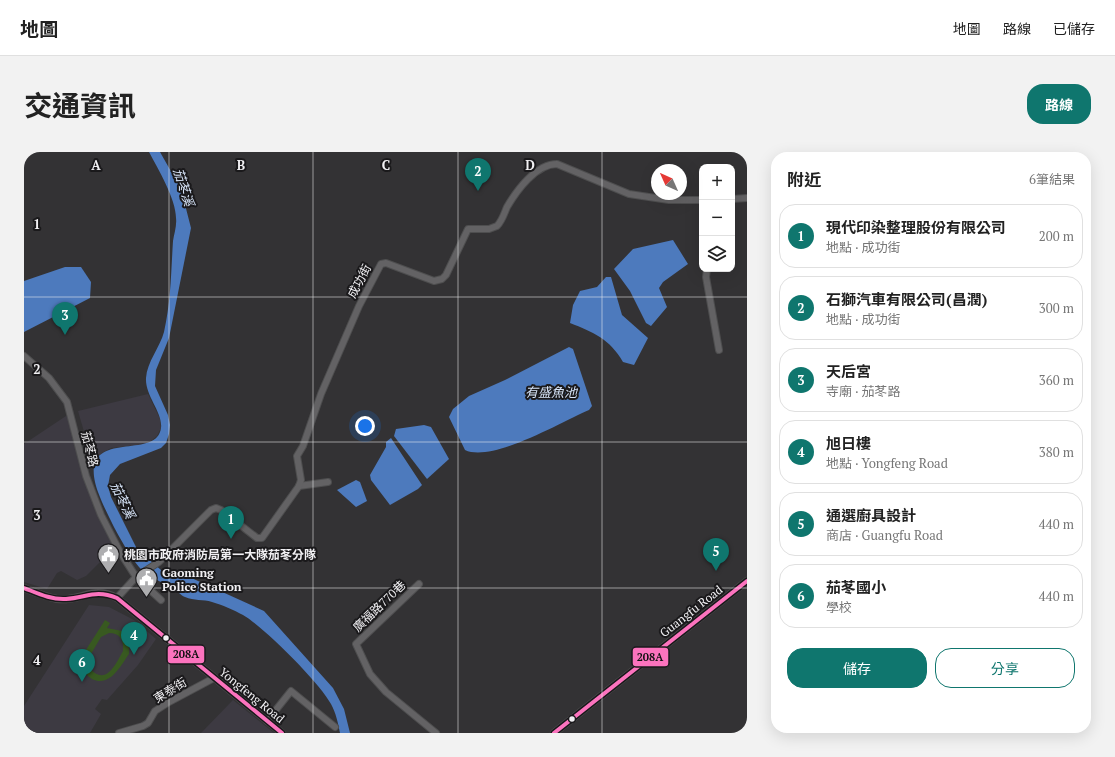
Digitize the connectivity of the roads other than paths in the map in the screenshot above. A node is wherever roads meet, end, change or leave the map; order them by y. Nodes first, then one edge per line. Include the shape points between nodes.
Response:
1 (747, 198) edge
2 (735, 199) edge
3 (699, 200) edge
4 (707, 272) edge
5 (718, 350) dead end
6 (24, 356) edge
7 (328, 482) dead end
8 (299, 486) junction
9 (136, 577) junction
10 (747, 581) edge
11 (419, 584) dead end
12 (24, 588) edge
13 (117, 598) junction
14 (160, 600) dead end
15 (214, 678) junction
16 (267, 721) junction
17 (143, 726) junction
18 (335, 727) dead end
19 (120, 733) edge
20 (146, 733) edge
21 (282, 733) edge
22 (436, 733) edge
23 (554, 733) edge

1 - 2 street
3 - 8 street, 成功街 via 670,200 629,194 562,166 549,164 537,171 525,184 497,226 488,229 468,229 442,279 434,281 386,263 381,264 355,314 297,456 301,480
4 - 5 street
6 - 9 street, 茄苳路 via 49,378 67,402 89,482 104,521
7 - 8 street
8 - 9 street via 262,538 257,538 216,508 156,564
9 - 13 street
9 - 14 street, 茄苳路
10 - 23 street, Guangfu Road
11 - 22 street, 廣福路770巷 via 356,644 370,674 382,688
12 - 13 street, Yongfeng Road via 56,599 99,592
13 - 15 street, Yongfeng Road
15 - 16 street, Yongfeng Road
15 - 17 street, 東泰街 via 169,702 156,711
16 - 18 street via 291,691
16 - 21 street, Yongfeng Road
17 - 19 street
17 - 20 street

